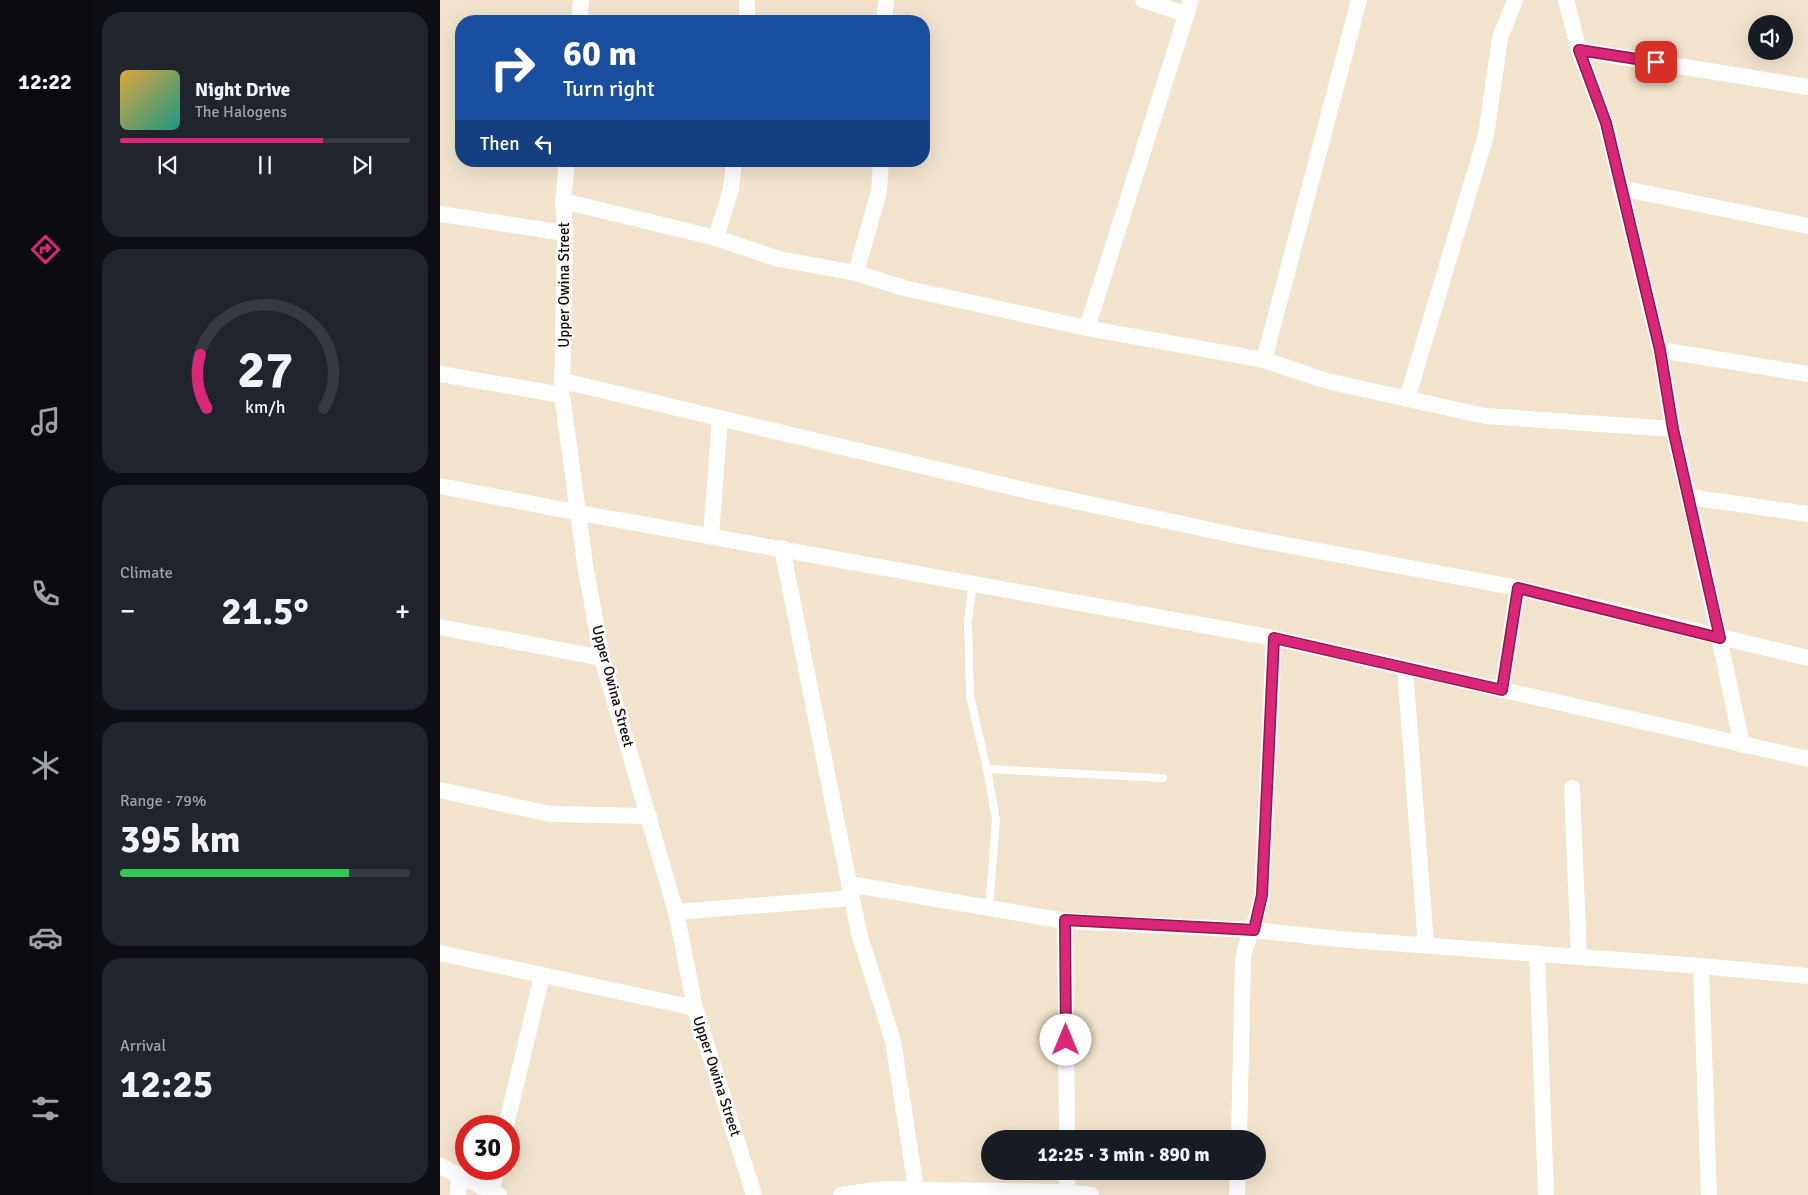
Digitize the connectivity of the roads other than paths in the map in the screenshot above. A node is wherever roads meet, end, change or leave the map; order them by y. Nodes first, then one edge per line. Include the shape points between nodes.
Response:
1 (581, 0) edge
2 (747, 0) edge
3 (886, 0) edge
4 (1143, 0) edge
5 (1359, 0) edge
6 (1515, 0) edge
7 (1566, 0) edge
8 (1189, 7) edge
9 (580, 15) edge
10 (747, 15) edge
11 (885, 15) edge
12 (1579, 50) junction
13 (1808, 87) edge
14 (566, 167) edge
15 (733, 167) edge
16 (880, 167) edge
17 (1620, 188) junction
18 (563, 201) junction
19 (440, 214) edge
20 (1808, 226) edge
21 (566, 233) junction
22 (716, 238) junction
23 (856, 273) junction
24 (1088, 328) junction
25 (1660, 350) junction
26 (1264, 360) junction
27 (440, 374) edge
28 (1808, 374) edge
29 (562, 388) junction
30 (1407, 399) junction
31 (720, 418) junction
32 (1673, 429) junction
33 (440, 486) edge
34 (1689, 497) junction
35 (580, 514) junction
36 (1808, 514) edge
37 (711, 536) junction
38 (782, 548) junction
39 (973, 583) junction
40 (1518, 588) junction
41 (440, 627) edge
42 (1274, 638) junction
43 (1720, 638) junction
44 (602, 658) junction
45 (1808, 658) edge
46 (1405, 668) junction
47 (1502, 690) junction
48 (1742, 745) junction
49 (1808, 758) edge
50 (987, 769) junction
51 (1163, 778) dead end
52 (1572, 788) dead end
53 (440, 790) edge
54 (649, 816) junction
55 (851, 891) junction
56 (988, 908) junction
57 (676, 912) junction
58 (1065, 920) junction
59 (1254, 930) junction
60 (1426, 945) junction
61 (440, 952) edge
62 (1537, 954) junction
63 (1579, 957) junction
64 (1701, 966) junction
65 (542, 976) junction
66 (1808, 976) edge
67 (695, 1008) junction
68 (509, 1115) edge
69 (1067, 1130) edge
70 (1239, 1130) edge
71 (440, 1166) edge
72 (455, 1173) edge
73 (459, 1180) edge
74 (469, 1180) edge
75 (496, 1180) edge
76 (1067, 1180) edge
77 (1238, 1180) edge
78 (917, 1192) edge
79 (495, 1193) edge
80 (1067, 1193) edge
81 (458, 1195) edge
82 (754, 1195) edge
83 (841, 1195) edge
84 (1091, 1195) edge
85 (1237, 1195) edge
86 (1546, 1195) edge
87 (1709, 1195) edge

1 - 9 street
2 - 10 street
3 - 11 street
4 - 8 street
5 - 26 street
6 - 30 street via 1500,38 1486,135
7 - 12 street
8 - 24 street
12 - 13 street
12 - 17 street via 1606,123
14 - 18 street, Upper Owina Street
15 - 22 street via 731,189
16 - 23 street via 878,191
17 - 20 street
17 - 25 street
18 - 21 street, Upper Owina Street
18 - 22 street
19 - 21 street
21 - 29 street, Upper Owina Street
22 - 23 street via 779,259
23 - 24 street via 904,288
24 - 26 street
25 - 28 street
25 - 32 street
26 - 30 street via 1327,381
27 - 29 street
29 - 31 street
29 - 35 street, Upper Owina Street
30 - 32 street via 1485,416
31 - 37 street
31 - 40 street via 1004,486 1238,536
32 - 34 street
33 - 35 street
34 - 36 street
34 - 43 street
35 - 37 street
35 - 44 street, Upper Owina Street via 585,564
37 - 38 street
38 - 39 street
38 - 55 street
39 - 42 street
39 - 50 lane via 968,621 970,696
40 - 43 street
40 - 47 street
41 - 44 street
42 - 46 street
42 - 59 street via 1262,895
43 - 45 street
43 - 48 street
44 - 54 street, Upper Owina Street
46 - 47 street
46 - 60 street
47 - 48 street
48 - 49 street
50 - 51 lane
50 - 56 lane via 996,820
52 - 63 street
53 - 54 street via 550,814
54 - 57 street, Upper Owina Street
55 - 56 street
55 - 57 street
55 - 78 street via 859,933 893,1041
56 - 58 street
57 - 67 street, Upper Owina Street
58 - 59 street
58 - 69 street
59 - 60 street
59 - 70 street via 1246,943 1244,959
60 - 62 street
61 - 65 street
62 - 63 street
62 - 86 street
63 - 64 street
64 - 66 street
64 - 87 street
65 - 67 street
65 - 68 street
67 - 82 street, Upper Owina Street
71 - 72 street
73 - 81 street
74 - 79 street
75 - 79 street
76 - 80 street
77 - 85 street
78 - 80 street
78 - 83 street via 882,1189
80 - 84 street

